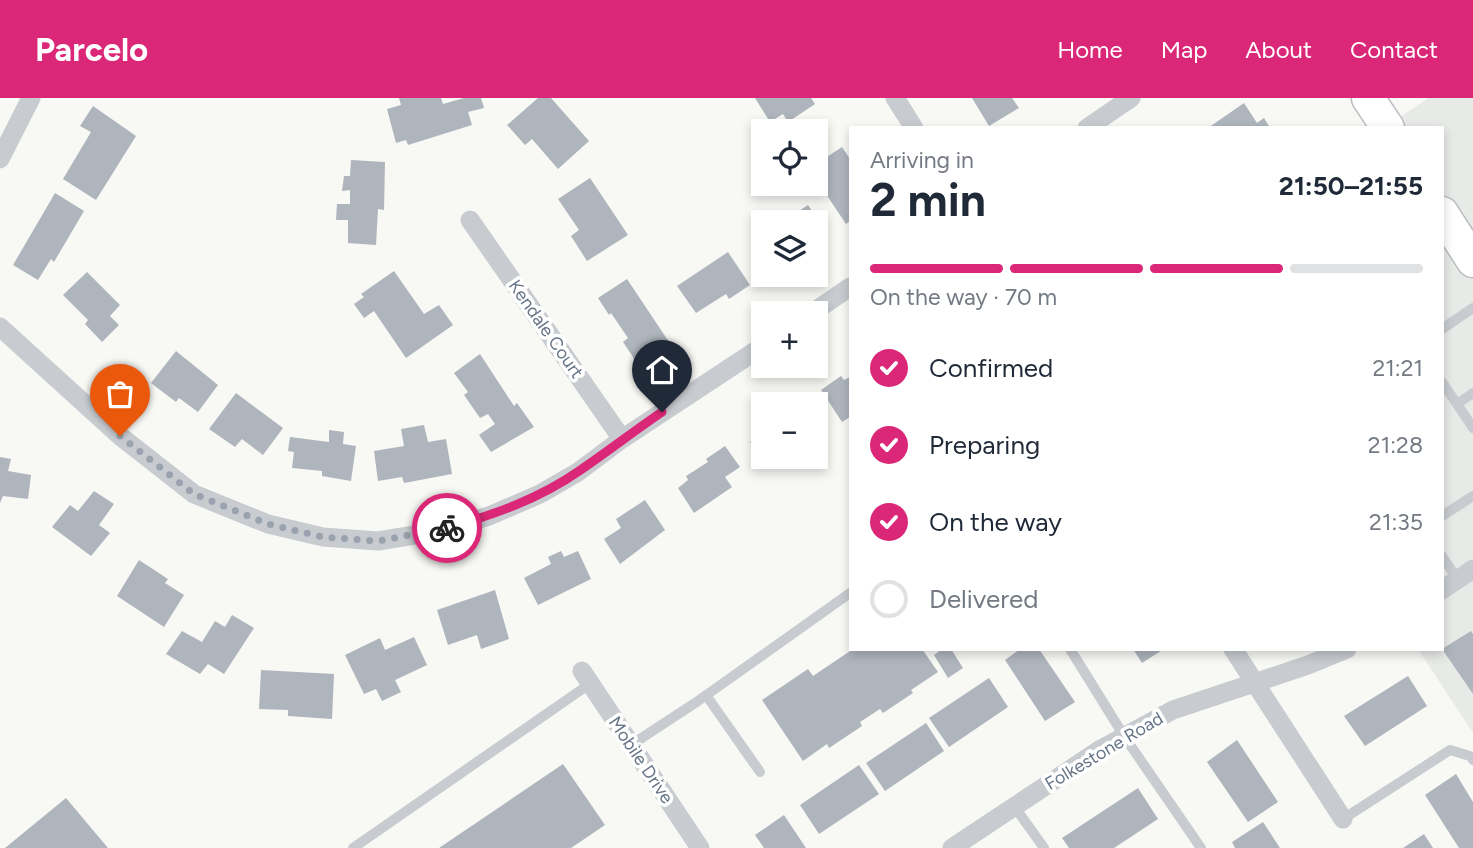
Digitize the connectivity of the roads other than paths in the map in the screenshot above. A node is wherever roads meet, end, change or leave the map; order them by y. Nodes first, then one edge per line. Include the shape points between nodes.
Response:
1 (31, 98) edge
2 (895, 98) edge
3 (1132, 98) edge
4 (1368, 98) edge
5 (913, 126) edge
6 (1090, 126) edge
7 (1387, 126) edge
8 (0, 159) edge
9 (1444, 217) edge
10 (470, 220) dead end
11 (1473, 261) edge
12 (849, 288) edge
13 (828, 302) edge
14 (1473, 308) edge
15 (0, 327) edge
16 (1444, 328) edge
17 (751, 354) edge
18 (1444, 385) edge
19 (1473, 393) edge
20 (1457, 404) junction
21 (1473, 428) edge
22 (622, 439) junction
23 (1473, 496) edge
24 (1444, 515) edge
25 (1444, 559) edge
26 (1458, 580) edge
27 (849, 594) edge
28 (1071, 651) edge
29 (1234, 651) edge
30 (1342, 651) edge
31 (586, 677) joint
32 (1255, 684) junction
33 (706, 695) junction
34 (1124, 736) junction
35 (631, 745) junction
36 (1473, 760) edge
37 (760, 772) dead end
38 (1014, 806) junction
39 (1343, 819) joint
40 (353, 848) edge
41 (700, 848) edge
42 (952, 848) edge
43 (1044, 848) edge
44 (1201, 848) edge

1 - 8 street
2 - 5 street
3 - 6 street
4 - 7 main road
9 - 11 main road
10 - 22 street, Kendale Court
12 - 13 street
14 - 16 lane
15 - 22 street via 89,409 194,494 268,524 323,537 378,541 489,516 540,494
17 - 22 street
18 - 20 lane
19 - 20 lane
20 - 21 lane
23 - 24 lane
25 - 26 lane
27 - 33 lane
28 - 34 lane
29 - 32 street
30 - 32 street, Folkestone Road
31 - 35 street, Mobile Drive
31 - 40 lane
32 - 34 street, Folkestone Road via 1173,710
32 - 39 street
33 - 35 lane
33 - 37 lane
34 - 38 street, Folkestone Road
34 - 44 lane
35 - 41 street, Mobile Drive
36 - 39 lane via 1450,750
38 - 42 street, Folkestone Road
38 - 43 lane

